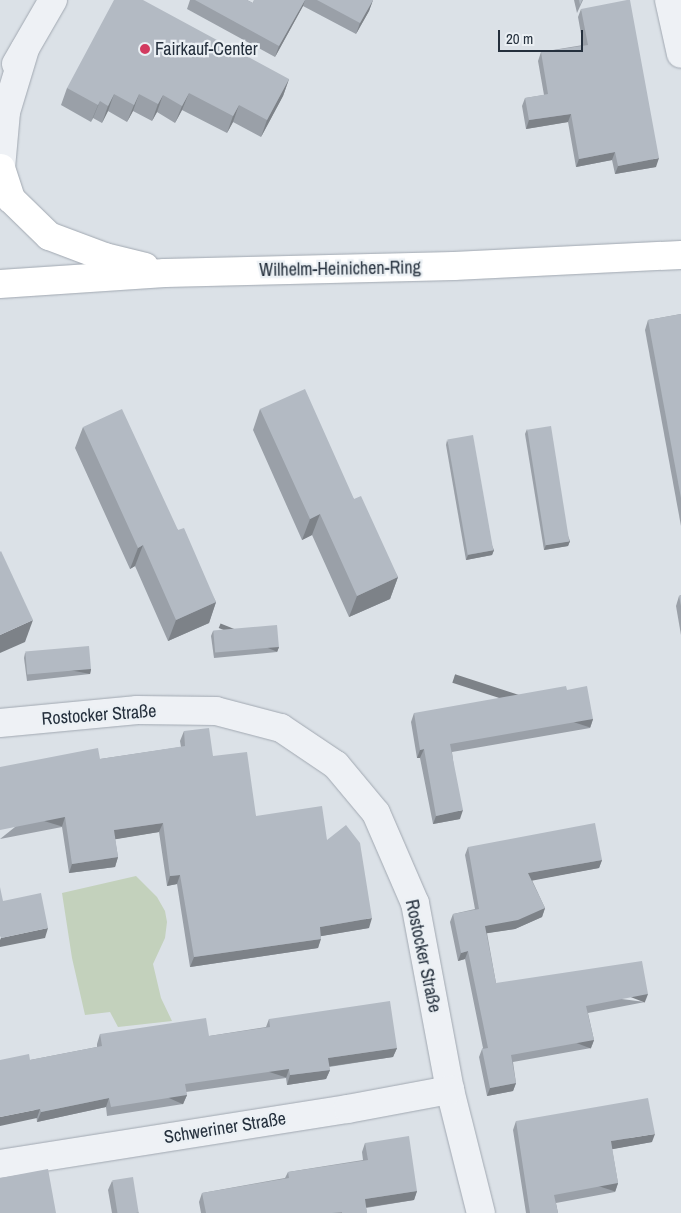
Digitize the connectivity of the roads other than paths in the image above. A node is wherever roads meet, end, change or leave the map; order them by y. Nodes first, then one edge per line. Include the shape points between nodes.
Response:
1 (53, 0) edge
2 (669, 0) edge
3 (25, 49) junction
4 (681, 54) edge
5 (0, 92) edge
6 (1, 172) edge
7 (681, 255) edge
8 (165, 273) junction
9 (0, 284) edge
10 (0, 724) edge
11 (450, 1090) junction
12 (0, 1164) edge
13 (481, 1213) edge

1 - 3 street
2 - 4 street
3 - 5 street
3 - 6 street via 6,112
6 - 8 main road via 11,199 49,236 105,257
7 - 8 main road, Wilhelm-Heinichen-Ring via 454,266
8 - 9 main road, Wilhelm-Heinichen-Ring
10 - 11 street, Rostocker Straße via 137,710 216,711 281,728 336,765 376,813 415,903
11 - 12 street, Schweriner Straße
11 - 13 street, Rostocker Straße

